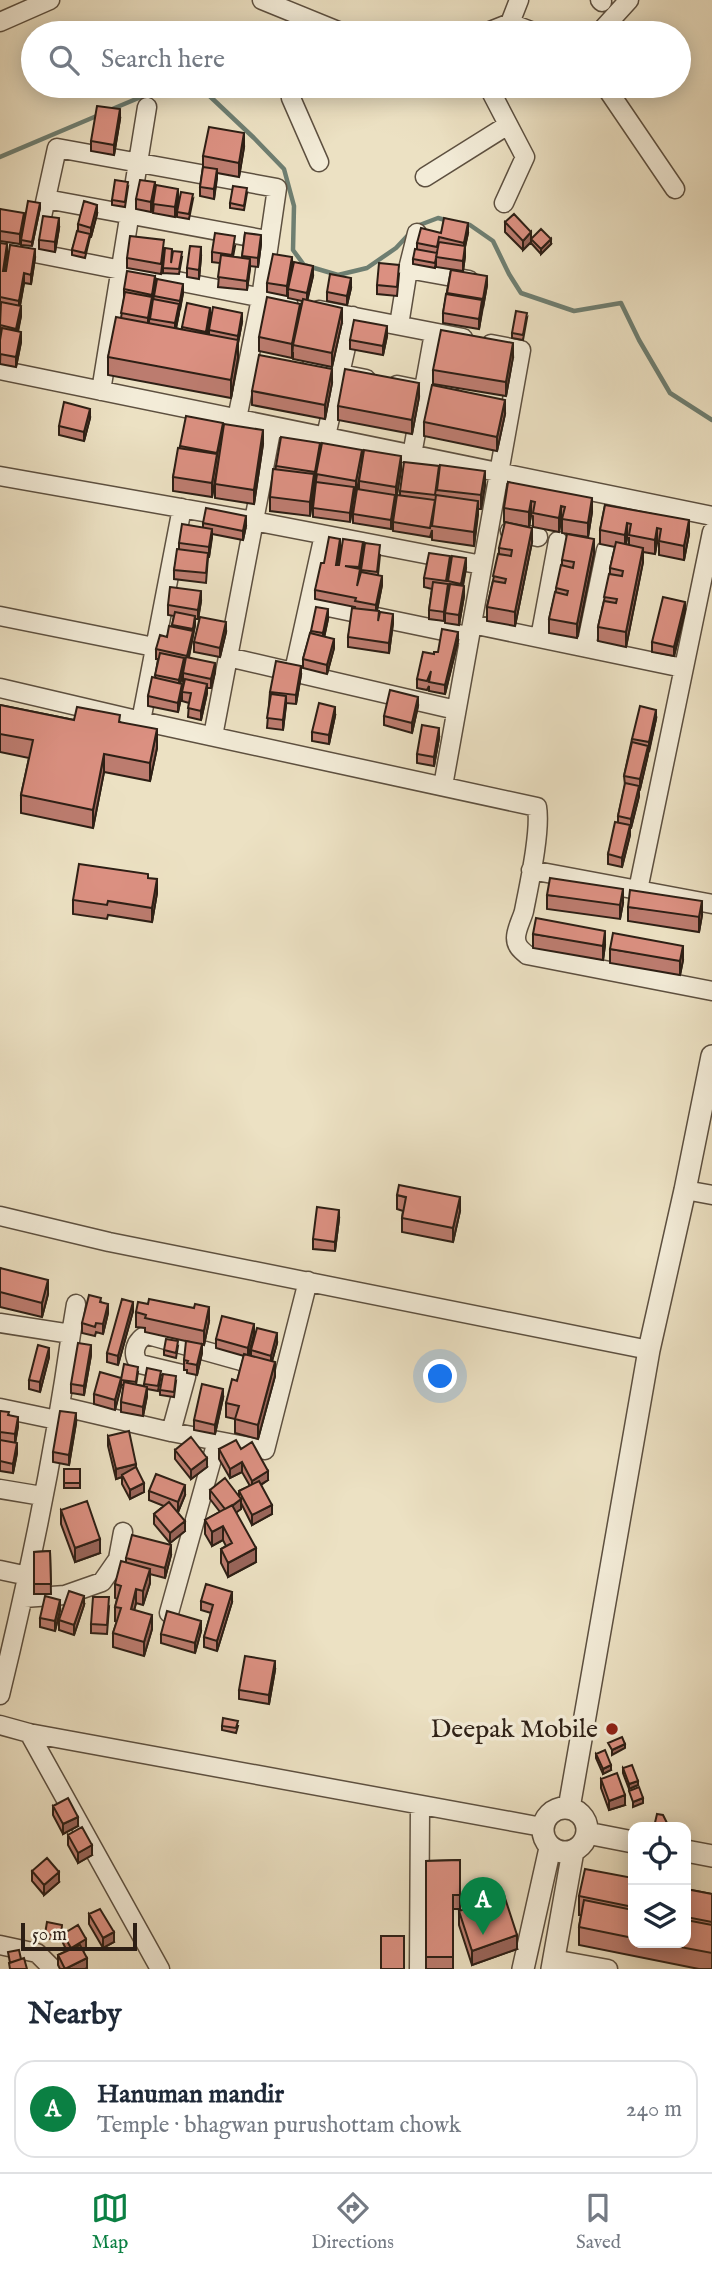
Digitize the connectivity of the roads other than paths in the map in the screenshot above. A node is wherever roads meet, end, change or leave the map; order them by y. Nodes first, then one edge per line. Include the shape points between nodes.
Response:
1 (50, 0) edge
2 (262, 0) edge
3 (519, 0) edge
4 (629, 0) edge
5 (293, 21) edge
6 (511, 21) edge
7 (610, 21) edge
8 (0, 22) edge
9 (291, 98) edge
10 (494, 98) edge
11 (613, 98) edge
12 (147, 107) dead end
13 (508, 125) junction
14 (319, 162) dead end
15 (138, 163) junction
16 (425, 177) dead end
17 (675, 189) dead end
18 (46, 199) junction
19 (504, 202) dead end
20 (130, 215) junction
21 (417, 233) edge
22 (270, 241) junction
23 (0, 246) edge
24 (34, 253) junction
25 (408, 269) junction
26 (121, 270) junction
27 (469, 280) edge
28 (261, 298) junction
29 (353, 316) junction
30 (399, 325) junction
31 (434, 332) junction
32 (288, 363) edge
33 (0, 370) edge
34 (340, 373) junction
35 (424, 390) junction
36 (102, 391) junction
37 (473, 400) edge
38 (237, 419) junction
39 (272, 426) junction
40 (326, 436) junction
41 (412, 455) junction
42 (499, 473) junction
43 (0, 476) edge
44 (182, 508) junction
45 (712, 516) edge
46 (254, 521) junction
47 (489, 527) junction
48 (712, 532) edge
49 (324, 535) junction
50 (538, 537) dead end
51 (558, 541) dead end
52 (606, 550) dead end
53 (482, 565) junction
54 (309, 603) junction
55 (0, 616) edge
56 (471, 630) junction
57 (540, 638) junction
58 (154, 647) junction
59 (586, 647) junction
60 (228, 657) junction
61 (683, 668) junction
62 (294, 671) junction
63 (0, 688) edge
64 (457, 710) junction
65 (141, 721) junction
66 (213, 736) junction
67 (443, 786) junction
68 (531, 870) junction
69 (638, 890) junction
70 (712, 904) edge
71 (712, 991) edge
72 (712, 1056) edge
73 (685, 1190) junction
74 (712, 1195) edge
75 (0, 1216) edge
76 (307, 1281) junction
77 (76, 1304) dead end
78 (0, 1323) edge
79 (71, 1334) junction
80 (649, 1350) junction
81 (266, 1368) edge
82 (0, 1408) edge
83 (58, 1413) junction
84 (170, 1432) junction
85 (217, 1441) junction
86 (0, 1489) edge
87 (43, 1496) junction
88 (123, 1532) dead end
89 (0, 1570) edge
90 (28, 1576) junction
91 (24, 1598) junction
92 (169, 1613) edge
93 (0, 1695) edge
94 (0, 1725) edge
95 (29, 1733) junction
96 (420, 1807) junction
97 (569, 1808) junction
98 (542, 1828) junction
99 (587, 1833) junction
100 (628, 1841) edge
101 (551, 1848) junction
102 (573, 1852) junction
103 (691, 1852) edge
104 (712, 1856) edge
105 (0, 1945) edge
106 (553, 1964) edge
107 (53, 1969) edge
108 (160, 1969) edge
109 (419, 1969) edge
110 (523, 1969) edge
111 (608, 1969) edge

1 - 8 street
2 - 5 street
3 - 6 street
4 - 7 street
9 - 14 street
10 - 13 street
11 - 17 street
12 - 15 street
13 - 16 street
13 - 19 street via 525,157
15 - 18 street via 57,148
15 - 20 street
15 - 22 street via 277,188
18 - 20 street
18 - 24 street
20 - 22 street
20 - 26 street
21 - 25 street
22 - 28 street
23 - 24 street
24 - 26 street
25 - 27 street
25 - 30 street
26 - 28 street
26 - 36 street via 118,328
28 - 29 street
28 - 38 street
29 - 30 street
29 - 34 street
30 - 31 street
31 - 35 street
31 - 42 street via 521,350 504,407
32 - 34 street
33 - 36 street
34 - 35 street
34 - 40 street
35 - 37 street
35 - 41 street
36 - 38 street
38 - 39 street
39 - 40 street
39 - 46 street
40 - 41 street
41 - 42 street
42 - 45 street
42 - 47 street
43 - 44 street
44 - 46 street
44 - 58 street
46 - 49 street
46 - 60 street
47 - 50 street
47 - 53 street
48 - 61 street
49 - 53 street
49 - 54 street
51 - 57 street
52 - 59 street
53 - 56 street
54 - 56 street
54 - 62 street
55 - 58 street
56 - 57 street
56 - 64 street
57 - 59 street
58 - 65 street
59 - 61 street
60 - 62 street
60 - 66 street
61 - 69 street
62 - 64 street
63 - 65 street
64 - 67 street
65 - 66 street
66 - 67 street
67 - 68 street via 537,807
68 - 69 street
68 - 71 street via 516,938 527,955
69 - 70 street
72 - 73 street
73 - 74 street
73 - 80 street
75 - 76 street
76 - 80 street
76 - 85 street via 265,1450
77 - 79 street
78 - 79 street
79 - 83 street
80 - 97 street
81 - 84 street via 142,1337 136,1361 187,1377
82 - 83 street
83 - 84 street
83 - 87 street
84 - 85 street
85 - 92 street
86 - 87 street
87 - 90 street
88 - 91 street via 118,1559 102,1582 65,1595
89 - 90 street
90 - 91 street
91 - 93 street
94 - 95 street
95 - 96 street
95 - 108 street
96 - 98 street
96 - 109 street
97 - 98 street via 552,1812
97 - 99 street via 585,1820
98 - 101 street
99 - 100 street
99 - 102 street
101 - 102 street
101 - 110 street
102 - 106 street via 575,1876
103 - 104 street
105 - 107 street via 37,1953
106 - 111 street

